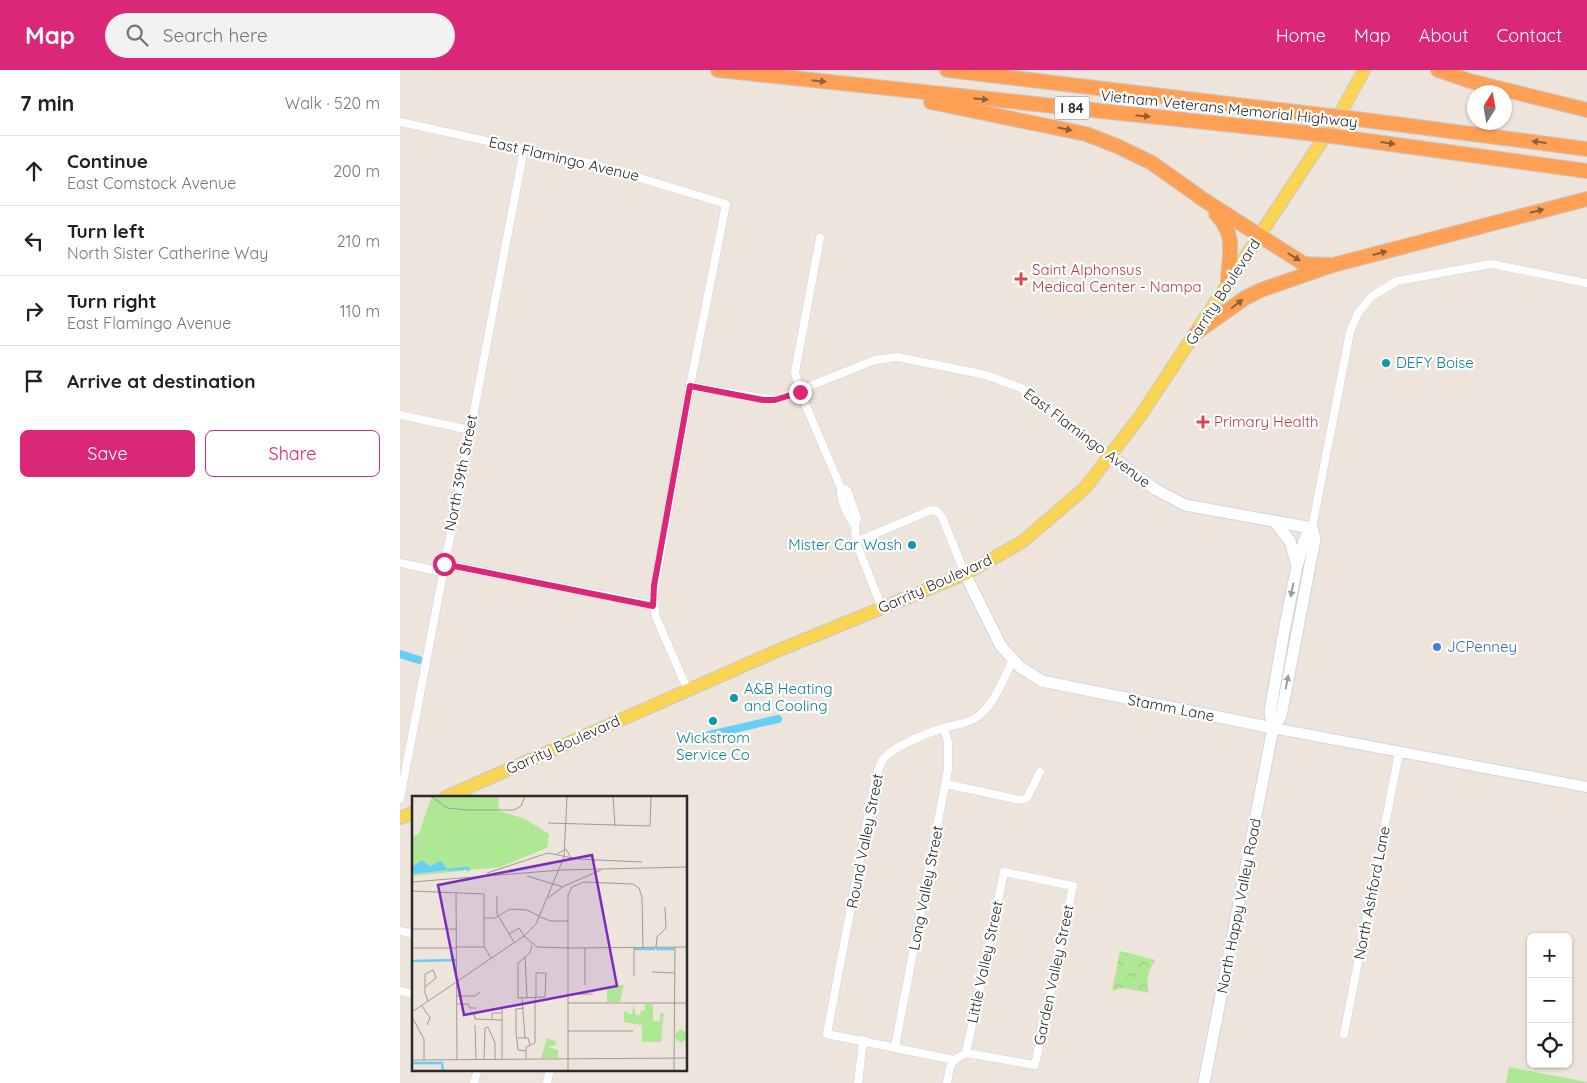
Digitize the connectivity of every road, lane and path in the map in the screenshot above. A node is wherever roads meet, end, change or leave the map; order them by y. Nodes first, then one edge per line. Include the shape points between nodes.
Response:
1 (718, 70) edge
2 (947, 70) edge
3 (1364, 70) edge
4 (1438, 70) edge
5 (846, 84) junction
6 (1587, 110) edge
7 (400, 122) edge
8 (524, 149) junction
9 (1587, 149) edge
10 (1587, 171) edge
11 (1587, 199) edge
12 (1204, 200) junction
13 (1259, 236) junction
14 (820, 238) dead end
15 (1333, 265) junction
16 (1228, 280) junction
17 (1587, 283) edge
18 (1197, 332) junction
19 (690, 386) junction
20 (800, 392) junction
21 (400, 415) edge
22 (470, 430) junction
23 (1110, 456) junction
24 (1274, 521) junction
25 (1312, 528) junction
26 (856, 542) junction
27 (400, 563) edge
28 (1297, 566) junction
29 (443, 568) junction
30 (965, 574) junction
31 (653, 606) junction
32 (882, 608) junction
33 (1013, 660) junction
34 (688, 691) junction
35 (944, 728) junction
36 (1274, 728) junction
37 (1399, 753) junction
38 (1040, 772) dead end
39 (946, 784) junction
40 (1587, 787) edge
41 (448, 796) edge
42 (400, 798) edge
43 (412, 813) edge
44 (400, 818) edge
45 (1073, 886) joint
46 (1344, 1034) dead end
47 (862, 1040) junction
48 (895, 1047) junction
49 (966, 1052) junction
50 (954, 1060) junction
51 (550, 1070) edge
52 (477, 1072) dead end
53 (474, 1083) edge
54 (547, 1083) edge
55 (858, 1083) edge
56 (946, 1083) edge
57 (1204, 1083) edge

1 -> 5 highway, Vietnam Veterans Memorial Highway / I 84
9 -> 2 highway, Vietnam Veterans Memorial Highway / I 84, bridge
3 - 13 main road, Garrity Boulevard via 1341,112
4 - 6 highway
5 -> 10 highway, Vietnam Veterans Memorial Highway / I 84, bridge via 1298,132
5 -> 12 highway via 1086,134 1152,163
7 - 8 street, East Flamingo Avenue
8 - 19 street, East Flamingo Avenue via 604,166 726,204
8 - 22 street, North 39th Street
15 -> 11 highway
12 - 13 highway
12 - 16 highway via 1226,225 1231,236
13 -> 15 highway via 1304,264
13 - 16 main road, Garrity Boulevard
14 - 20 street via 795,372
18 -> 15 highway via 1261,290
16 - 18 main road, Garrity Boulevard
17 - 25 street, North Happy Valley Road via 1491,264 1397,281 1372,296 1358,313 1350,332
18 - 23 main road, Garrity Boulevard
19 - 20 street, East Flamingo Avenue via 763,400 775,400
19 - 31 street
20 - 23 street, East Flamingo Avenue via 876,360 912,359 986,375 1027,391
20 - 26 street via 841,488 851,521 855,524
21 - 22 street
22 - 29 street, North 39th Street
23 - 24 main road, East Flamingo Avenue via 1155,489 1185,505
23 - 30 main road, Garrity Boulevard via 1085,488 1046,523 1022,542
24 - 25 main road, East Flamingo Avenue
24 - 28 main road via 1290,541
25 - 28 main road, North Happy Valley Road via 1305,538
36 -> 25 main road, North Happy Valley Road via 1281,716 1314,539
26 - 30 street, Stamm Lane via 931,510 937,511
26 - 32 street
27 - 29 street
28 -> 36 main road, North Happy Valley Road via 1270,712
29 - 31 street
29 - 42 street, North 39th Street
30 - 32 main road, Garrity Boulevard
30 - 33 main road, Stamm Lane via 1001,646
31 - 34 street
32 - 34 main road, Garrity Boulevard
33 - 35 street, Round Valley Street via 990,705 981,714 970,721
33 - 36 main road, Stamm Lane via 1042,681
34 - 41 main road, Garrity Boulevard
35 - 39 street, Long Valley Street via 948,742
35 - 47 street, Round Valley Street via 885,757 870,800 827,1034
36 - 37 street, Stamm Lane
36 - 57 main road, North Happy Valley Road
37 - 40 street, Stamm Lane
37 - 46 street, North Ashford Lane
38 - 39 street via 1027,798 1020,800
39 - 48 street, Long Valley Street
43 - 44 main road
45 - 49 street, Garden Valley Street via 1035,1064
45 - 49 street, Little Valley Street via 1004,872
47 - 48 street
47 - 55 street
48 - 50 street
49 - 50 street
50 - 56 street
51 - 54 street
52 - 53 street

